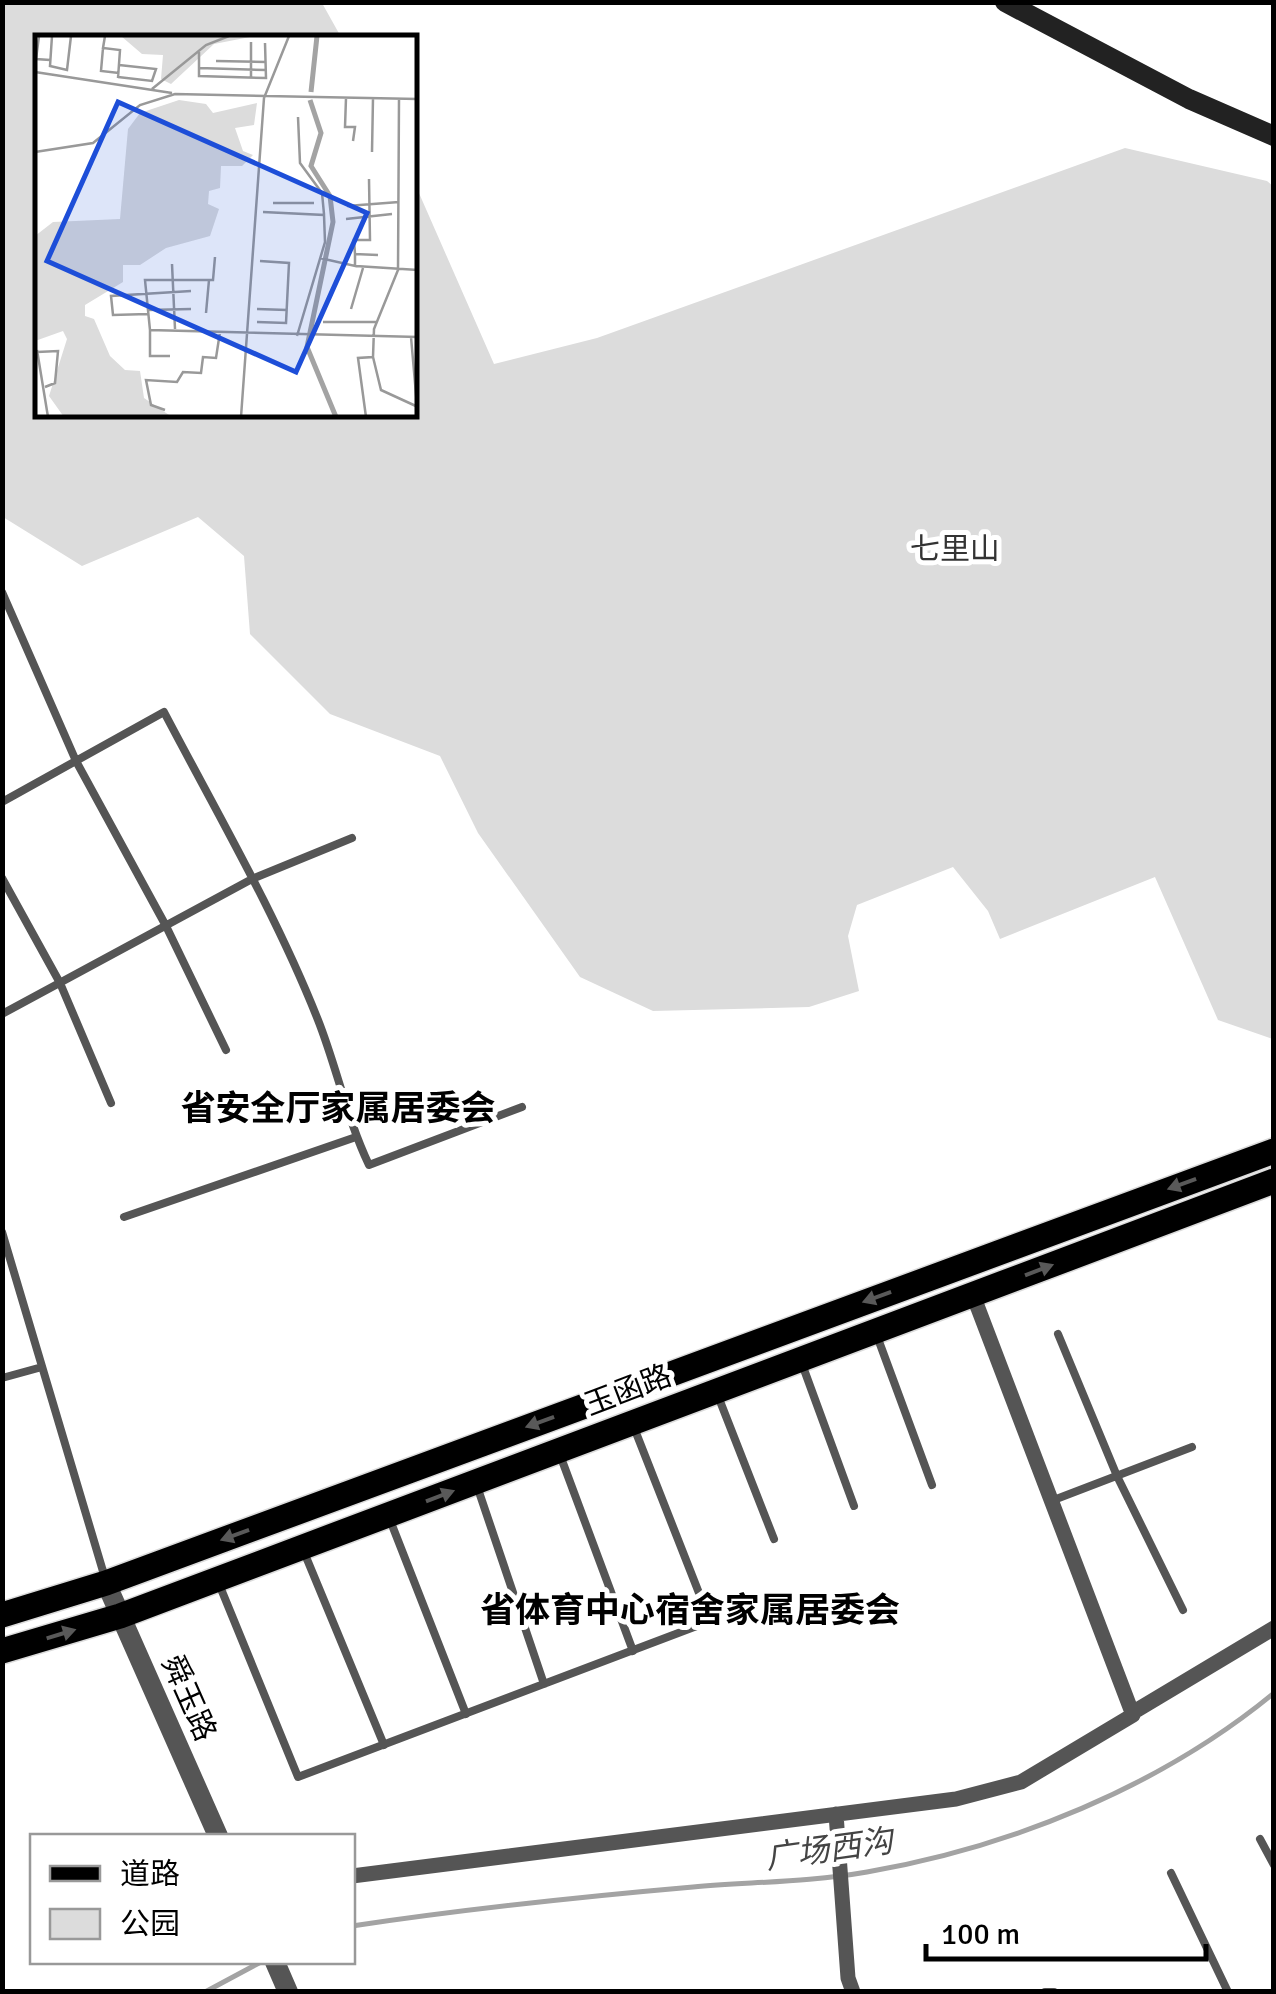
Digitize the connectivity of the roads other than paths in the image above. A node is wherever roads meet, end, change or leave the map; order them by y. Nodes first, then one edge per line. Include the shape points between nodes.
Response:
1 (1005, 2) edge
2 (1274, 136) edge
3 (2, 592) edge
4 (76, 761) junction
5 (2, 802) edge
6 (352, 838) dead end
7 (2, 878) edge
8 (252, 879) junction
9 (166, 926) junction
10 (60, 983) junction
11 (2, 1014) edge
12 (226, 1050) dead end
13 (111, 1103) dead end
14 (522, 1107) dead end
15 (356, 1137) junction
16 (1274, 1151) edge
17 (1274, 1181) edge
18 (124, 1217) dead end
19 (2, 1232) edge
20 (973, 1295) junction
21 (876, 1332) junction
22 (1058, 1334) dead end
23 (800, 1360) junction
24 (42, 1367) junction
25 (2, 1378) edge
26 (716, 1392) junction
27 (633, 1423) junction
28 (1192, 1447) dead end
29 (558, 1451) junction
30 (1116, 1476) junction
31 (476, 1482) junction
32 (932, 1485) dead end
33 (1051, 1501) junction
34 (854, 1506) dead end
35 (388, 1515) junction
36 (774, 1538) dead end
37 (303, 1548) junction
38 (218, 1580) junction
39 (106, 1583) junction
40 (1183, 1610) dead end
41 (2, 1614) edge
42 (120, 1616) junction
43 (1274, 1628) edge
44 (632, 1650) junction
45 (2, 1652) edge
46 (544, 1684) junction
47 (1137, 1710) dead end
48 (466, 1714) junction
49 (384, 1745) junction
50 (836, 1814) junction
51 (217, 1834) edge
52 (1260, 1838) dead end
53 (1274, 1865) edge
54 (1171, 1873) dead end
55 (355, 1876) edge
56 (276, 1965) edge
57 (288, 1992) edge
58 (853, 1992) edge
59 (1044, 1992) edge
60 (1054, 1992) edge
61 (1228, 1992) edge

1 - 2 main road
3 - 4 lane
4 - 5 lane
4 - 8 lane via 164,712
4 - 9 lane
6 - 8 lane
7 - 10 lane
8 - 9 lane
8 - 15 lane via 319,1021
9 - 10 lane
9 - 12 lane
10 - 11 lane
10 - 13 lane
14 - 15 lane via 370,1165
15 - 18 lane
16 -> 39 main road, 玉函路
20 -> 17 main road, 玉函路
19 - 24 lane
20 - 21 main road, 玉函路
20 - 33 street
21 - 23 main road, 玉函路
21 - 32 lane
22 - 30 lane
23 - 26 main road, 玉函路
23 - 34 lane
24 - 25 lane
24 - 39 lane
26 - 27 main road, 玉函路
26 - 36 lane
27 - 29 main road, 玉函路
27 - 44 lane via 710,1621
28 - 30 lane
29 - 31 main road, 玉函路
29 - 44 lane
30 - 33 lane
30 - 40 lane
35 -> 31 main road, 玉函路
31 - 46 lane
33 - 50 street via 1133,1715 1020,1782
35 - 37 main road, 玉函路
35 - 48 lane
37 - 38 main road, 玉函路
37 - 49 lane
38 - 42 main road, 玉函路
38 - 49 lane via 298,1777
39 - 41 main road, 玉函路
39 - 42 street, 舜玉路
45 -> 42 main road, 玉函路
42 - 51 street, 舜玉路
43 - 47 street
44 - 46 lane
46 - 48 lane
48 - 49 lane
50 - 55 street
50 - 58 street
52 - 53 lane
54 - 61 lane
56 - 57 street
59 - 60 lane

